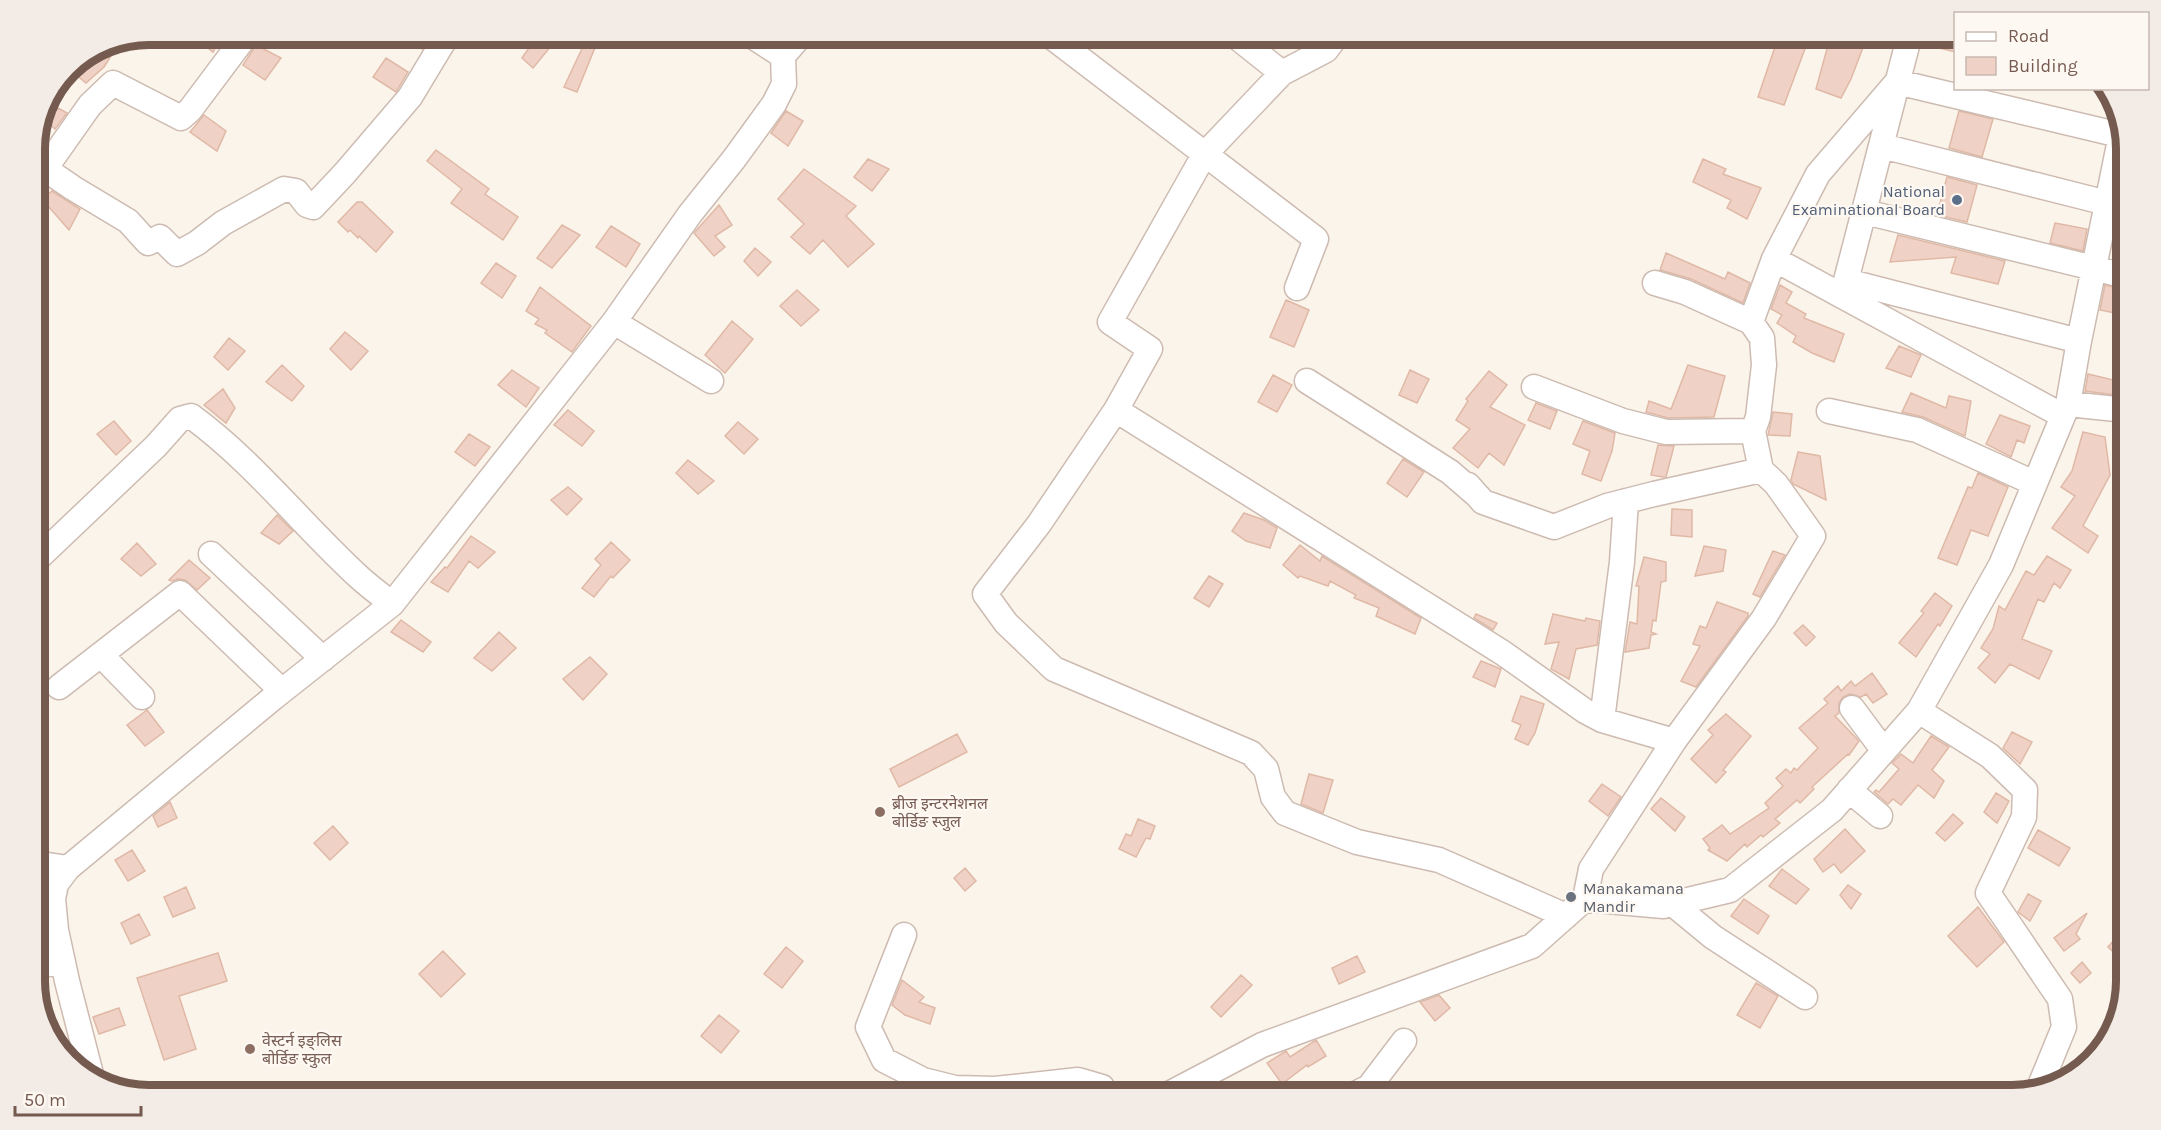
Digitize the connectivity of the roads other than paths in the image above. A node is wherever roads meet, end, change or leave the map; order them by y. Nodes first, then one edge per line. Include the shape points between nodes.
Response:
1 (239, 45) edge
2 (441, 45) edge
3 (766, 45) edge
4 (792, 45) edge
5 (1062, 45) edge
6 (1247, 45) edge
7 (1330, 45) edge
8 (1907, 45) edge
9 (783, 56) junction
10 (1282, 73) junction
11 (1898, 82) junction
12 (2114, 132) edge
13 (1882, 146) junction
14 (1204, 155) junction
15 (45, 162) edge
16 (45, 174) edge
17 (2116, 204) edge
18 (2116, 207) edge
19 (1865, 212) junction
20 (1774, 259) junction
21 (2094, 268) junction
22 (2116, 274) edge
23 (1655, 283) dead end
24 (1298, 288) dead end
25 (1844, 289) junction
26 (614, 322) junction
27 (1751, 322) junction
28 (2079, 341) junction
29 (711, 381) dead end
30 (1307, 381) dead end
31 (1534, 387) dead end
32 (1116, 410) junction
33 (2065, 410) junction
34 (2116, 410) edge
35 (1829, 411) dead end
36 (1753, 431) junction
37 (1761, 470) junction
38 (2034, 483) junction
39 (1626, 501) junction
40 (45, 551) edge
41 (211, 554) dead end
42 (392, 604) junction
43 (101, 655) junction
44 (323, 659) junction
45 (59, 687) dead end
46 (282, 691) junction
47 (142, 697) dead end
48 (1852, 708) dead end
49 (1919, 711) junction
50 (1602, 720) junction
51 (1674, 741) junction
52 (1884, 751) junction
53 (1850, 790) junction
54 (1880, 816) dead end
55 (45, 865) edge
56 (68, 868) junction
57 (1585, 900) junction
58 (1672, 904) junction
59 (1566, 916) junction
60 (904, 935) dead end
61 (63, 962) junction
62 (45, 965) edge
63 (1805, 997) dead end
64 (1404, 1041) dead end
65 (89, 1065) edge
66 (2042, 1080) edge
67 (943, 1085) edge
68 (1032, 1085) edge
69 (1095, 1085) edge
70 (1186, 1085) edge
71 (1371, 1085) edge

1 - 15 street via 181,118 113,83 90,105
2 - 16 street via 410,97 313,207 296,191 284,189 177,254 160,237 148,243 128,220
3 - 9 street
4 - 9 street
5 - 14 street
6 - 10 street
7 - 10 street
8 - 11 street
9 - 26 street via 784,84 774,104
10 - 14 street
11 - 12 street
11 - 13 street
11 - 20 street via 1818,174
13 - 17 street
13 - 19 street
14 - 24 street via 1316,239
14 - 32 street via 1110,322 1150,349
18 - 21 street
19 - 21 street
19 - 25 street
20 - 25 street
20 - 27 street
21 - 22 street
21 - 28 street
23 - 27 street
25 - 28 street
25 - 33 street
26 - 29 street
26 - 42 street
27 - 36 street via 1762,339 1764,365
28 - 33 street
30 - 39 street via 1450,472 1476,493 1554,527
31 - 36 street via 1623,421 1666,432
32 - 50 street via 1503,653
32 - 59 street via 1040,524 985,594 1006,624 1054,669 1251,753 1266,770 1273,797 1284,813 1357,843 1439,860
33 - 34 street
33 - 38 street
35 - 38 street via 1917,430
36 - 37 street
37 - 39 street
37 - 51 street via 1776,484 1813,536 1764,618
38 - 49 street via 2001,564
39 - 50 street
40 - 42 street via 180,419 191,416 262,478 360,579
41 - 44 street
42 - 44 street
43 - 45 street
43 - 46 street via 180,593
43 - 47 street
44 - 46 street
46 - 56 street
48 - 52 street
49 - 52 street
49 - 66 street via 1990,756 2025,790 2024,818 1989,893 2060,999 2064,1027
50 - 51 street
51 - 57 street via 1591,869
52 - 53 street
53 - 54 street
53 - 58 street via 1832,810 1730,890
55 - 56 street
56 - 61 street via 56,884 53,900
57 - 58 street
57 - 59 street
58 - 63 street via 1713,937
59 - 70 street via 1532,946 1262,1046
60 - 67 street via 868,1027 884,1060 923,1080
61 - 62 street
61 - 65 street
64 - 71 street
68 - 69 street via 1078,1080

